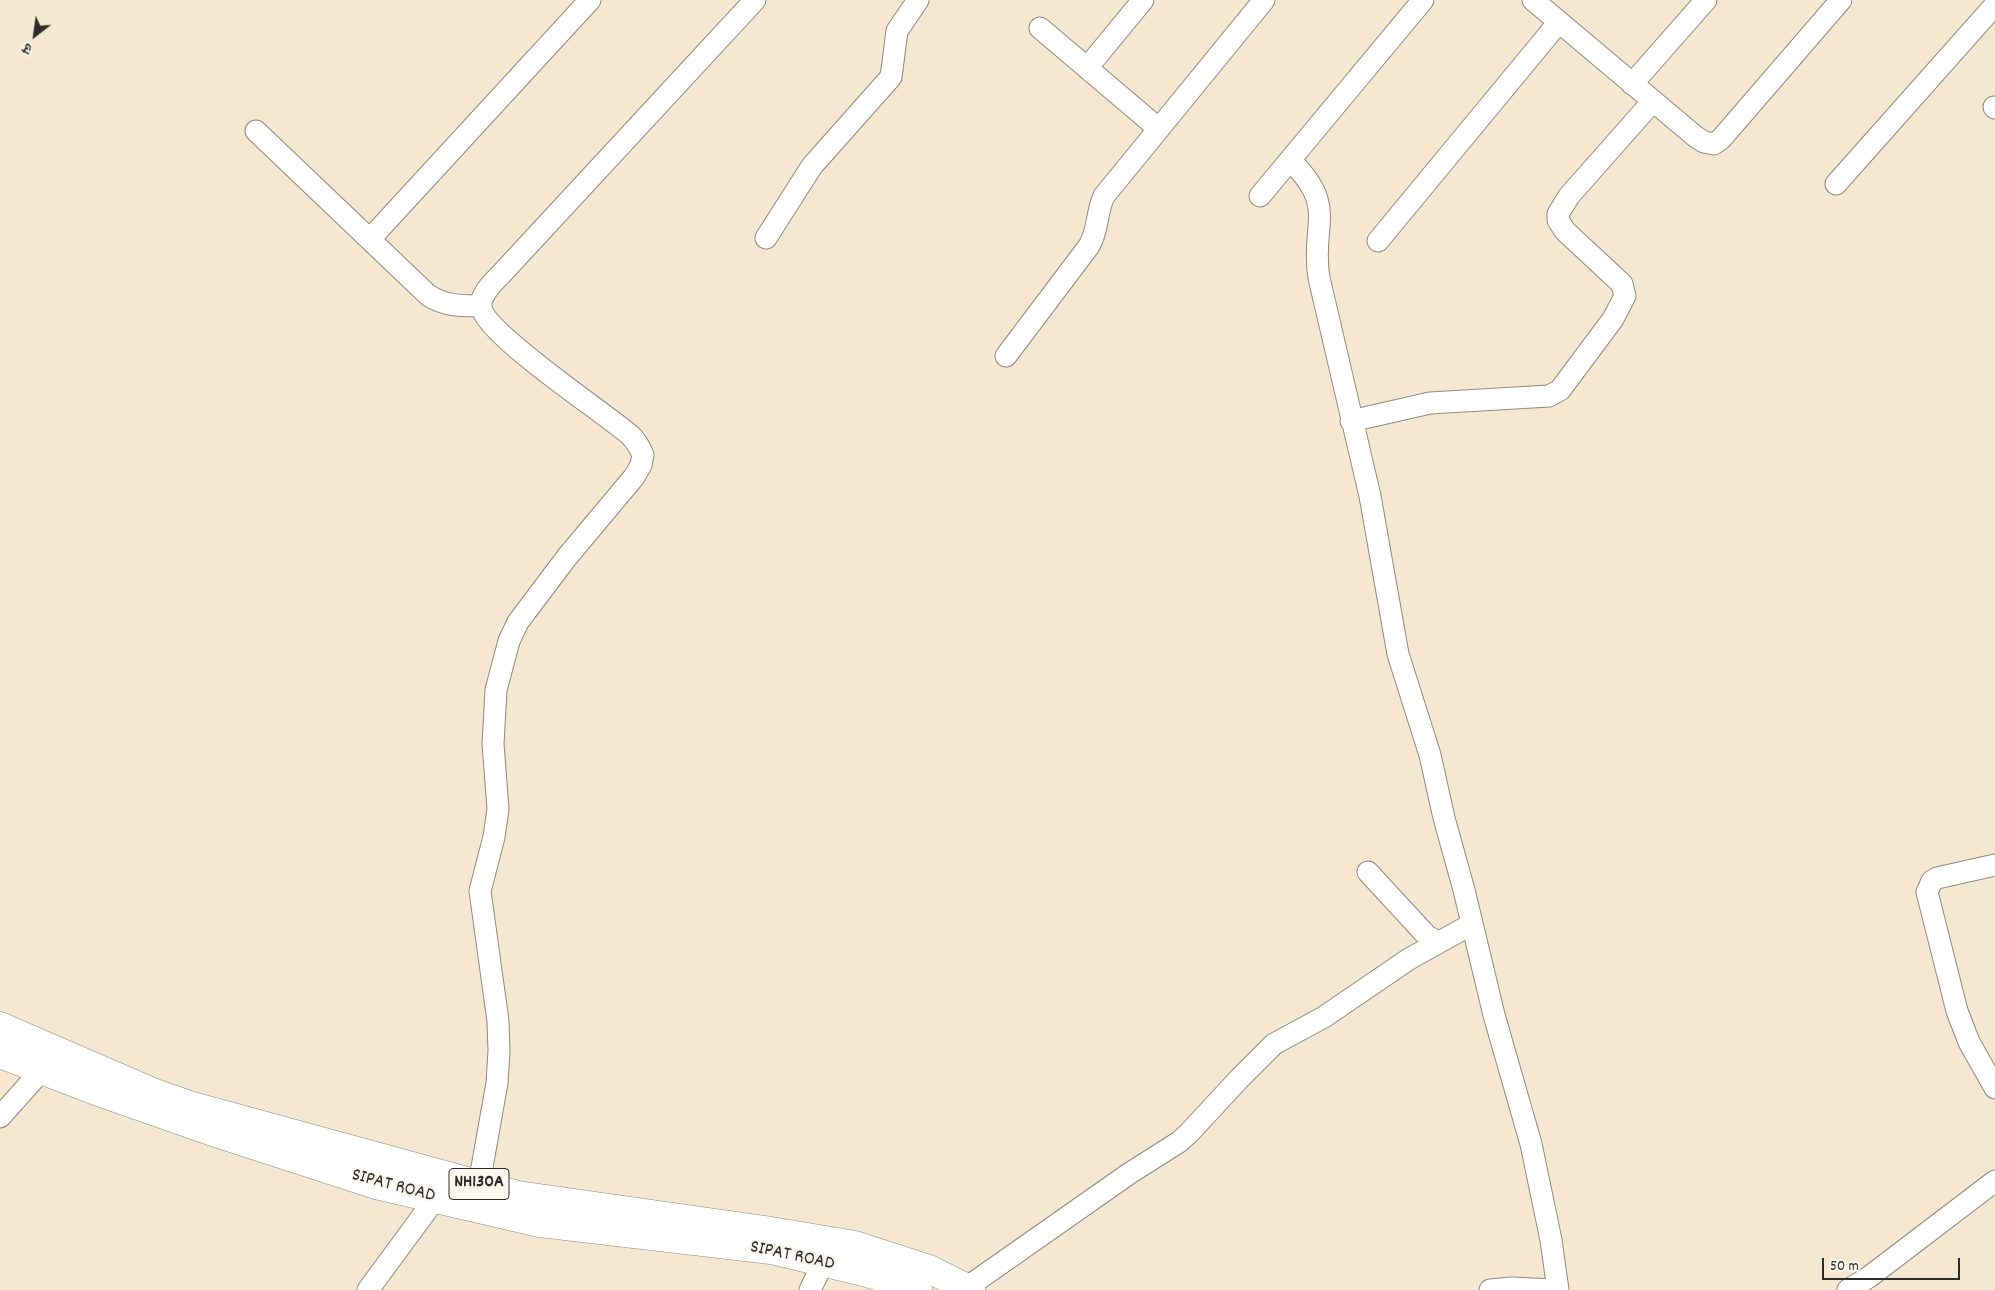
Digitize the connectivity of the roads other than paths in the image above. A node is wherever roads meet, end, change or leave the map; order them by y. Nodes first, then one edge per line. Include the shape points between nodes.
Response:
1 (590, 0) edge
2 (755, 0) edge
3 (918, 0) edge
4 (1143, 0) edge
5 (1264, 0) edge
6 (1423, 0) edge
7 (1533, 0) edge
8 (1706, 0) edge
9 (1841, 0) edge
10 (1995, 5) edge
11 (1560, 22) junction
12 (1040, 28) dead end
13 (1087, 68) junction
14 (1632, 84) junction
15 (1652, 101) junction
16 (1159, 129) junction
17 (256, 131) dead end
18 (1290, 160) junction
19 (1836, 184) dead end
20 (1260, 196) dead end
21 (766, 238) dead end
22 (370, 239) junction
23 (1378, 241) dead end
24 (480, 305) junction
25 (1006, 356) dead end
26 (1351, 421) junction
27 (1995, 865) edge
28 (1368, 872) dead end
29 (1472, 924) junction
30 (1438, 942) junction
31 (0, 1026) edge
32 (0, 1054) edge
33 (41, 1071) junction
34 (1995, 1088) edge
35 (0, 1117) edge
36 (1995, 1181) edge
37 (480, 1184) junction
38 (435, 1199) junction
39 (823, 1262) junction
40 (968, 1289) edge
41 (368, 1290) edge
42 (810, 1290) edge
43 (918, 1290) edge
44 (1490, 1290) edge
45 (1553, 1290) edge
46 (1558, 1290) edge
47 (1848, 1290) edge

1 - 22 street
2 - 24 street via 505,270 486,292
3 - 21 street via 897,31 891,77 812,166
4 - 13 street
5 - 16 street
6 - 18 street
7 - 11 street
8 - 14 street
9 - 15 street via 1722,139 1714,144 1696,138
10 - 19 street
11 - 14 street
11 - 23 street
12 - 13 street
13 - 16 street
14 - 15 street
15 - 26 street via 1569,196 1558,214 1565,231 1622,284 1625,296 1613,319 1560,390 1549,396 1430,403
16 - 25 street via 1104,196 1095,235
17 - 22 street
18 - 20 street
18 - 26 street via 1308,180 1320,208 1317,266
22 - 24 street via 436,300 455,306
24 - 37 street via 494,327 560,383 631,436 643,455 634,477 518,622 496,690 493,744 498,809 480,891 498,1021 499,1051 497,1083
26 - 29 street via 1370,496 1398,654 1430,755
27 - 34 street via 1937,878 1932,881 1928,892 1956,1011
28 - 30 street via 1427,936
29 - 30 street
29 - 46 street via 1531,1144
30 - 40 street via 1324,1017 1274,1044 1179,1142 1130,1173
31 - 37 highway, NH130A via 189,1105
32 - 33 highway, SIPAT ROAD / NH130A
33 - 35 street
33 - 38 highway, SIPAT ROAD / NH130A via 376,1185
36 - 47 street
37 - 40 highway, NH130A via 518,1195 855,1245 929,1269
38 - 39 highway, SIPAT ROAD / NH130A via 540,1223 771,1250
38 - 41 street
39 - 42 street
39 - 43 highway, SIPAT ROAD / NH130A
44 - 45 street

